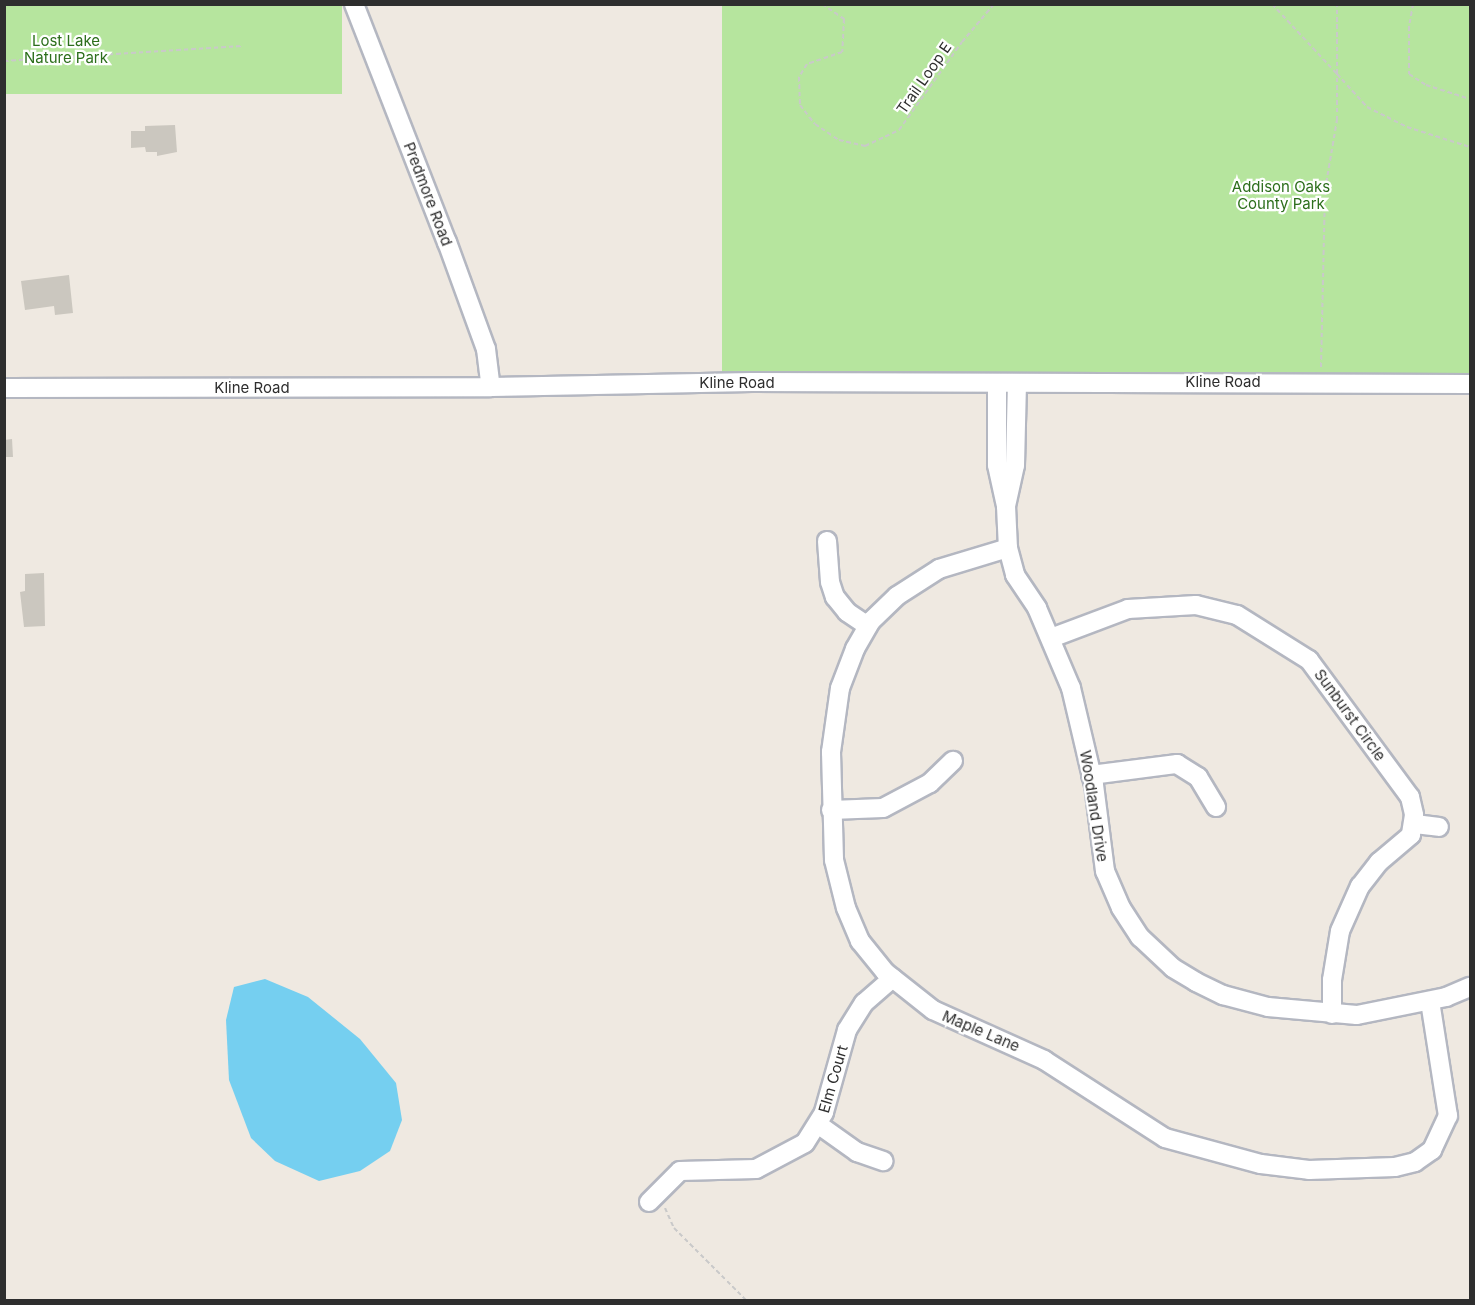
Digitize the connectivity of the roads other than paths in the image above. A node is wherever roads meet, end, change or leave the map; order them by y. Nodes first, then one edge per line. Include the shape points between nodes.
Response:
1 (354, 4) edge
2 (997, 384) junction
3 (1017, 384) junction
4 (1470, 384) edge
5 (492, 387) junction
6 (4, 388) edge
7 (1006, 506) junction
8 (827, 541) dead end
9 (1008, 548) junction
10 (868, 626) junction
11 (1051, 638) junction
12 (953, 761) dead end
13 (1092, 775) junction
14 (1216, 807) dead end
15 (831, 810) junction
16 (1414, 824) junction
17 (1439, 827) dead end
18 (893, 978) junction
19 (1470, 987) edge
20 (1430, 1001) junction
21 (1332, 1014) junction
22 (819, 1125) junction
23 (883, 1161) dead end
24 (653, 1196) road end

1 - 5 street, Predmore Road via 486,349
2 - 3 street, Kline Road
2 - 5 street, Kline Road via 752,382
2 - 7 street, Woodland Drive via 997,465
3 - 4 street, Kline Road
3 - 7 street, Woodland Drive via 1015,465
5 - 6 street, Kline Road
7 - 9 street, Woodland Drive
8 - 10 street via 830,582 836,597 847,612
9 - 10 street, Maple Lane via 939,569 897,596
9 - 11 street, Woodland Drive via 1015,575
10 - 15 street, Maple Lane via 855,649 834,714
11 - 13 street, Woodland Drive via 1071,688
11 - 16 street, Sunburst Circle via 1128,609 1196,605 1236,615 1309,660 1410,797
12 - 15 street via 930,783 883,808
13 - 14 street via 1177,764 1198,777
13 - 21 street, Woodland Drive via 1105,872 1121,908 1140,936 1173,968 1223,996 1268,1007
15 - 18 street, Maple Lane via 834,860 846,908 860,941
16 - 17 street
16 - 21 street via 1411,835 1379,862 1360,886 1349,908 1335,950
18 - 20 street, Maple Lane via 933,1010 1044,1060 1165,1138 1261,1164 1309,1170 1395,1167 1415,1162 1432,1150 1448,1116
18 - 22 street, Elm Court via 864,1004 847,1030
19 - 20 street, Woodland Drive
20 - 21 street, Woodland Drive via 1357,1015
22 - 23 street, Elm Court via 857,1152
22 - 24 street, Elm Court via 805,1143 773,1162 756,1169 680,1171

